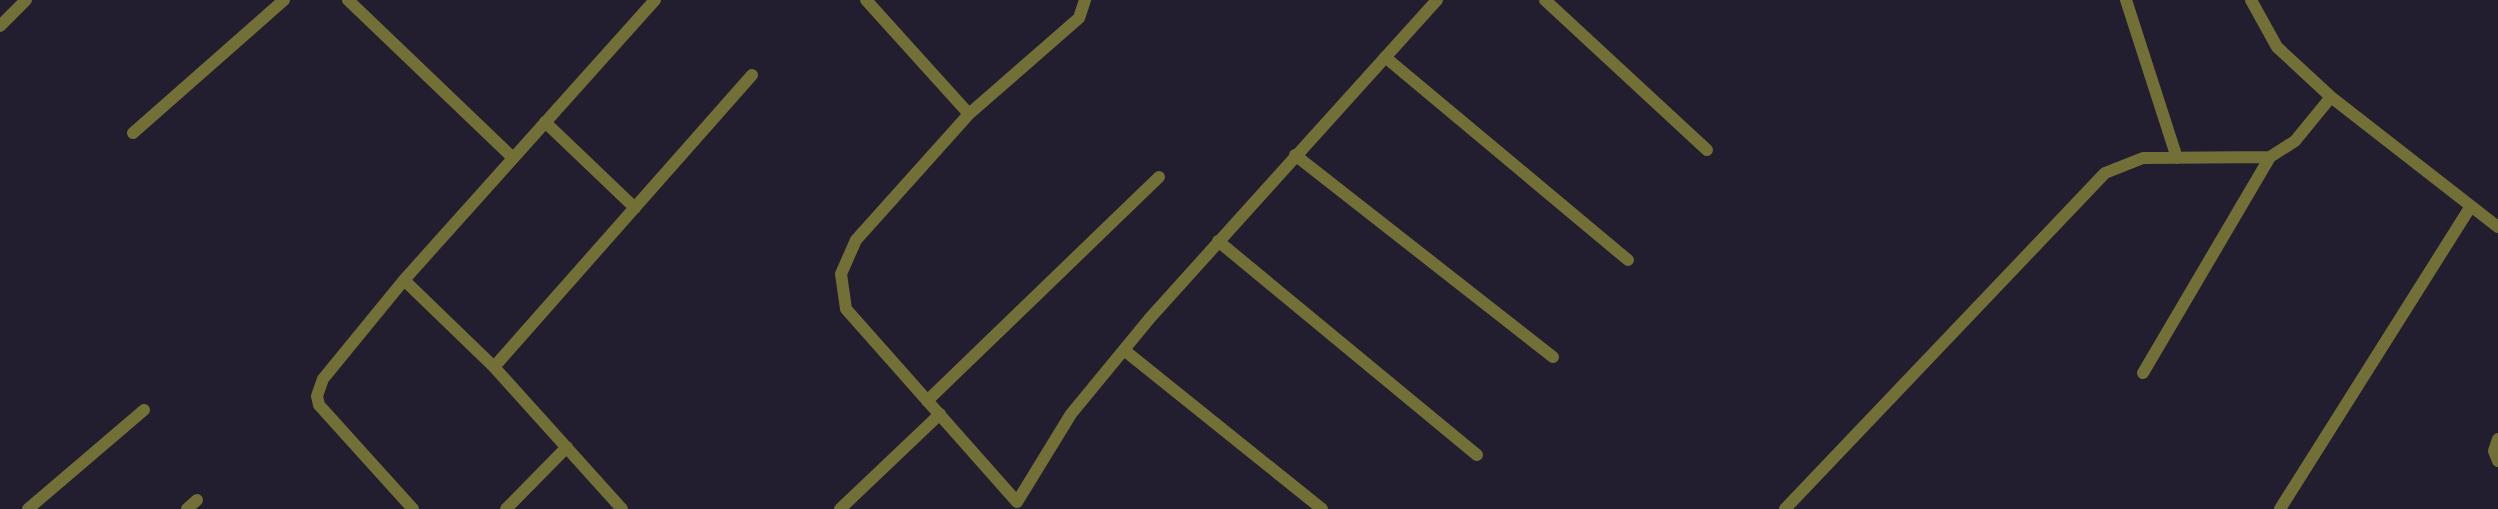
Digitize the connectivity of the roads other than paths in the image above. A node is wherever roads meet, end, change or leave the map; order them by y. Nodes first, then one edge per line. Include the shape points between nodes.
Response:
1 (284, 0) edge
2 (348, 0) edge
3 (655, 0) edge
4 (866, 0) edge
5 (1086, 0) edge
6 (1437, 0) edge
7 (1545, 0) edge
8 (2126, 0) edge
9 (2251, 0) edge
10 (19, 2) edge
11 (0, 26) edge
12 (1385, 56) junction
13 (752, 75) dead end
14 (2331, 97) junction
15 (969, 114) junction
16 (545, 122) junction
17 (133, 133) dead end
18 (1707, 150) dead end
19 (1296, 155) junction
20 (2270, 157) junction
21 (513, 158) junction
22 (2177, 158) junction
23 (1159, 177) dead end
24 (2471, 206) junction
25 (635, 208) junction
26 (2498, 227) edge
27 (1218, 241) junction
28 (1628, 260) dead end
29 (404, 280) junction
30 (1124, 350) junction
31 (1553, 357) dead end
32 (494, 368) junction
33 (2143, 373) dead end
34 (927, 401) junction
35 (144, 410) dead end
36 (940, 414) junction
37 (2498, 439) edge
38 (567, 447) junction
39 (1477, 455) dead end
40 (2498, 461) edge
41 (197, 500) dead end
42 (1017, 507) edge
43 (28, 509) edge
44 (187, 509) edge
45 (413, 509) edge
46 (506, 509) edge
47 (622, 509) edge
48 (840, 509) edge
49 (1322, 509) edge
50 (1784, 509) edge
51 (2280, 509) edge

1 - 17 street
2 - 21 street
3 - 16 street
4 - 15 street
5 - 15 street via 1079,18
6 - 12 street
7 - 18 street
8 - 22 street
9 - 14 street via 2278,47
10 - 11 street
12 - 19 street
12 - 28 street
13 - 25 street
14 - 20 street via 2295,141
14 - 24 street
15 - 34 street via 856,240 841,274 846,309
16 - 21 street
16 - 25 street
19 - 27 street
19 - 31 street
20 - 22 street
20 - 33 street
21 - 29 street
22 - 50 street via 2143,158 2105,173
23 - 34 street
24 - 26 street
24 - 51 street
25 - 32 street
27 - 30 street
27 - 39 street
29 - 32 street
29 - 45 street via 323,379 317,396 319,405
30 - 42 street via 1071,414
30 - 49 street
32 - 38 street
34 - 36 street
35 - 43 street
36 - 42 street
36 - 48 street
37 - 40 street via 2494,451
38 - 46 street
38 - 47 street
41 - 44 street

